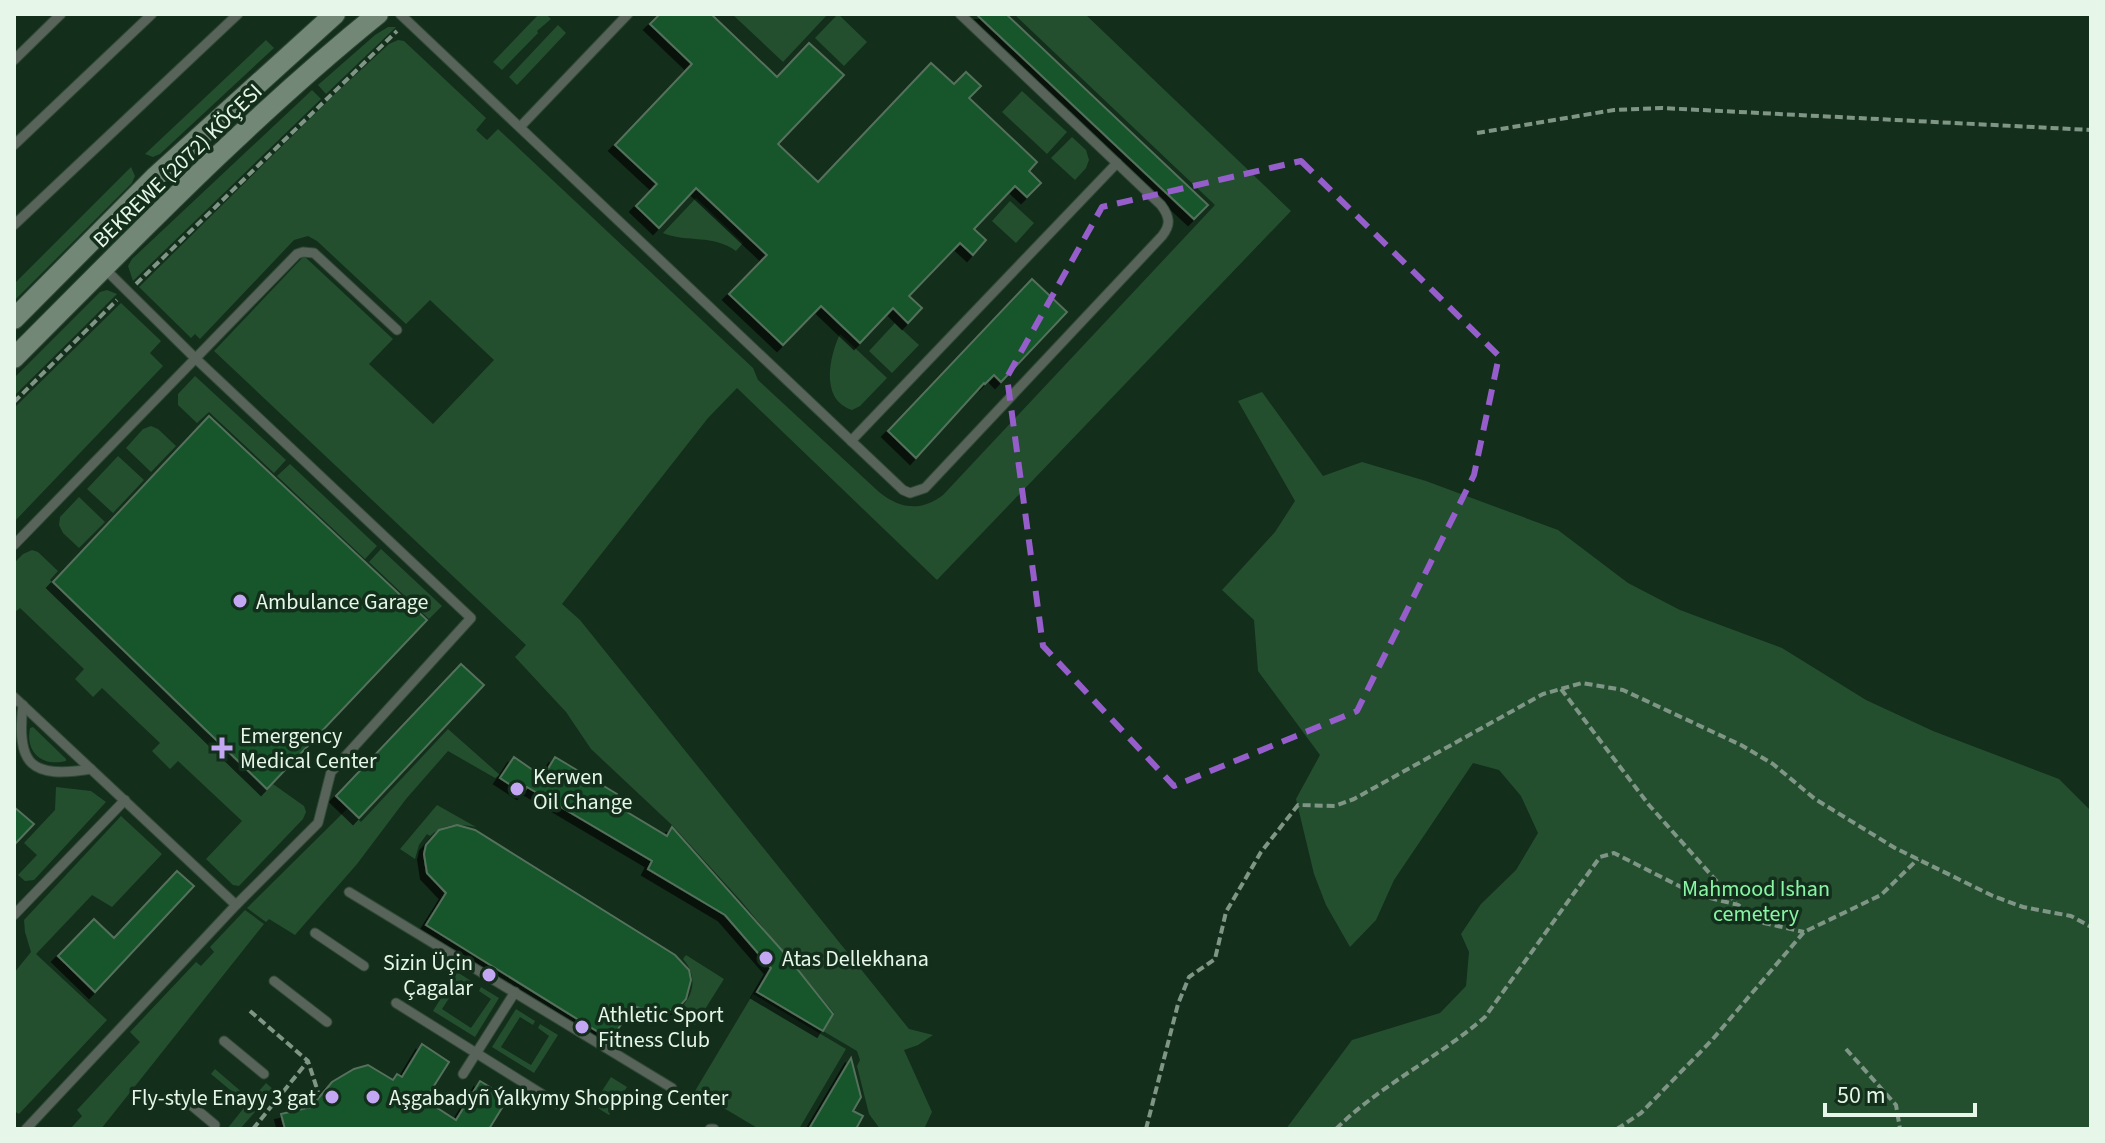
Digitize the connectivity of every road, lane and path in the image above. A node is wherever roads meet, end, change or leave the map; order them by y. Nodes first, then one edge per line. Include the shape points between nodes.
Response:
1 (61, 14) edge
2 (152, 14) edge
3 (238, 14) edge
4 (335, 14) edge
5 (378, 14) edge
6 (400, 14) edge
7 (628, 14) edge
8 (960, 14) edge
9 (409, 23) junction
10 (14, 60) edge
11 (520, 127) junction
12 (2091, 130) edge
13 (1477, 133) dead end
14 (14, 145) edge
15 (1117, 163) junction
16 (14, 225) edge
17 (104, 268) junction
18 (126, 292) junction
19 (14, 319) edge
20 (397, 330) dead end
21 (194, 357) junction
22 (14, 358) edge
23 (14, 402) edge
24 (851, 441) junction
25 (14, 545) edge
26 (1561, 689) junction
27 (14, 697) edge
28 (23, 705) junction
29 (91, 769) junction
30 (125, 800) junction
31 (1918, 859) junction
32 (349, 892) dead end
33 (236, 905) junction
34 (1738, 905) junction
35 (14, 915) edge
36 (2091, 927) edge
37 (1804, 932) junction
38 (315, 933) dead end
39 (364, 966) dead end
40 (274, 981) dead end
41 (515, 992) junction
42 (396, 1003) dead end
43 (250, 1011) dead end
44 (327, 1022) dead end
45 (224, 1041) dead end
46 (1846, 1049) dead end
47 (476, 1053) junction
48 (308, 1061) junction
49 (264, 1074) dead end
50 (463, 1074) dead end
51 (275, 1088) dead end
52 (672, 1088) dead end
53 (318, 1092) dead end
54 (282, 1093) junction
55 (178, 1094) dead end
56 (561, 1106) dead end
57 (215, 1125) dead end
58 (26, 1129) edge
59 (253, 1129) edge
60 (1146, 1129) edge
61 (1336, 1129) edge
62 (1617, 1129) edge
63 (1900, 1129) edge

1 - 10 lane
2 - 14 lane
3 - 16 lane
4 - 19 main road, BEKREWE (2072) KÖÇESI via 154,178
5 - 17 main road, BEKREWE (2072) KÖÇESI
6 - 9 lane
7 - 11 lane
8 - 15 lane
9 - 11 lane
9 - 18 path
11 - 24 lane
12 - 13 path via 1662,108 1614,110
15 - 24 lane
15 - 24 lane via 1168,214 1167,230 925,488 903,490
17 - 18 lane
17 - 22 main road, BEKREWE (2072) KÖÇESI
18 - 21 lane
18 - 23 path
20 - 21 lane via 314,253 303,252
21 - 25 lane
21 - 33 lane via 471,618 331,772 318,823
26 - 31 path via 1582,683 1653,702 1752,751 1815,799
26 - 34 path via 1649,805
26 - 60 path via 1543,694 1354,799 1335,806 1298,805 1261,852 1226,912 1215,959 1189,977
27 - 28 lane
28 - 29 lane
28 - 29 lane via 23,752 35,765 52,773
29 - 30 lane
30 - 33 lane
30 - 35 lane
31 - 36 path via 1993,896 2071,916
31 - 37 path via 1881,895
32 - 41 lane
33 - 58 lane
34 - 37 path via 1764,923
34 - 61 path via 1695,894 1614,853 1600,857 1485,1017
37 - 62 path via 1712,1040 1641,1113
38 - 39 lane
40 - 44 lane
41 - 47 lane
41 - 52 lane
42 - 47 lane
43 - 48 path
45 - 49 lane
46 - 63 path via 1896,1105
47 - 50 lane
47 - 56 lane
48 - 53 path
48 - 54 path
51 - 54 path
54 - 59 path
55 - 57 lane

